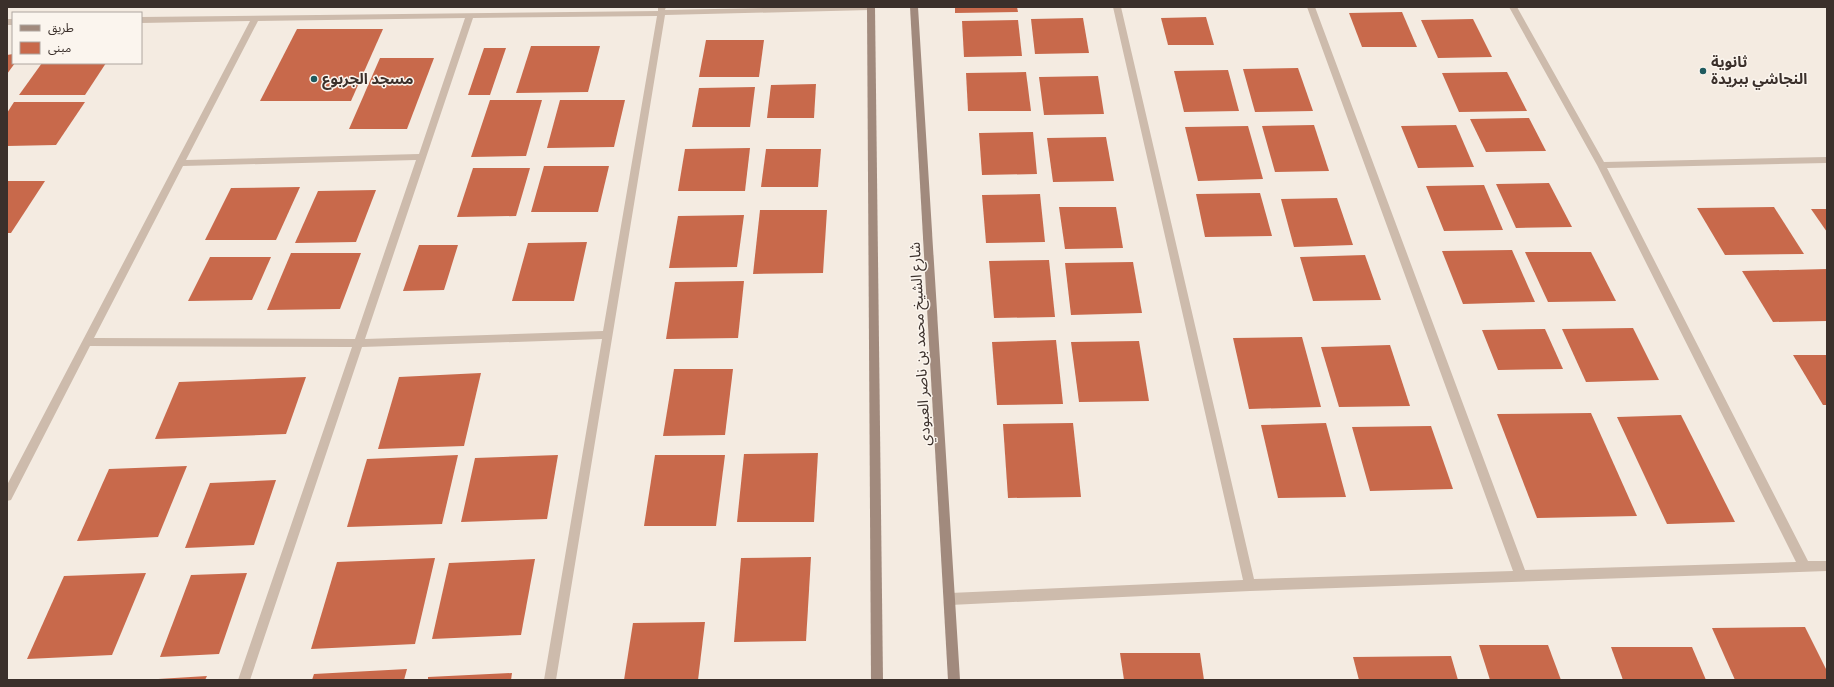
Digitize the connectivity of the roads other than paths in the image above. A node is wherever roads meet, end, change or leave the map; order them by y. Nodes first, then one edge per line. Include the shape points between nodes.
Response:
1 (914, 7) edge
2 (1117, 7) edge
3 (1311, 7) edge
4 (1513, 7) edge
5 (871, 8) edge
6 (661, 10) edge
7 (470, 16) junction
8 (255, 19) junction
9 (142, 20) edge
10 (422, 157) junction
11 (1827, 160) edge
12 (180, 163) junction
13 (1601, 165) junction
14 (608, 335) junction
15 (87, 342) junction
16 (359, 343) junction
17 (7, 496) edge
18 (1827, 566) edge
19 (1805, 567) junction
20 (1521, 576) junction
21 (1250, 585) junction
22 (950, 599) junction
23 (244, 680) edge
24 (550, 680) edge
25 (877, 680) edge
26 (954, 680) edge

1 - 22 street, شارع الشيخ محمد بن ناصر العبودي
2 - 21 street
3 - 20 street
4 - 13 street
5 - 6 street
5 - 25 street
6 - 7 street
6 - 14 street
7 - 8 street
7 - 10 street
8 - 9 street
8 - 12 street
10 - 12 street
10 - 16 street
11 - 13 street
12 - 15 street
13 - 19 street
14 - 16 street
14 - 24 street
15 - 16 street
15 - 17 street
16 - 23 street
18 - 19 street
19 - 20 street
20 - 21 street
21 - 22 street
22 - 26 street, شارع الشيخ محمد بن ناصر العبودي

